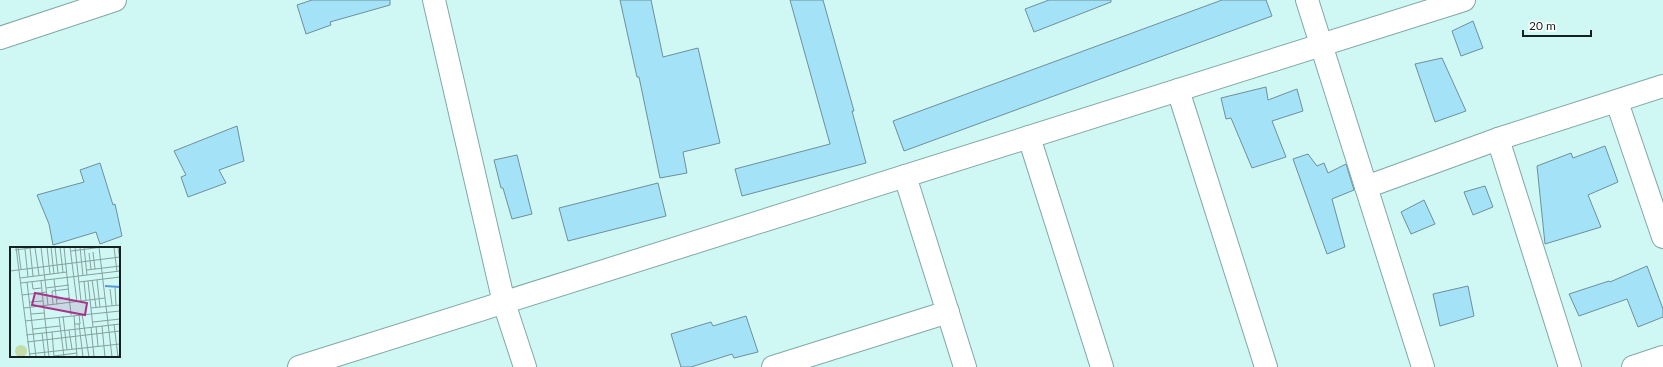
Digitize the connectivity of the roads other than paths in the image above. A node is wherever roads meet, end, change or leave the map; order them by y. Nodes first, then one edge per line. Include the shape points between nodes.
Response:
1 (115, 0) edge
2 (434, 0) edge
3 (1307, 0) edge
4 (1464, 0) edge
5 (1440, 4) edge
6 (72, 6) edge
7 (0, 38) edge
8 (1321, 45) junction
9 (1663, 86) edge
10 (1178, 90) junction
11 (1617, 102) junction
12 (1029, 137) junction
13 (1498, 139) junction
14 (905, 176) junction
15 (1366, 188) junction
16 (1663, 237) edge
17 (504, 303) junction
18 (948, 312) junction
19 (1663, 357) edge
20 (818, 360) edge
21 (327, 363) edge
22 (299, 367) edge
23 (525, 367) edge
24 (773, 367) edge
25 (965, 367) edge
26 (1102, 367) edge
27 (1266, 367) edge
28 (1423, 367) edge
29 (1570, 367) edge
30 (1633, 367) edge

1 - 6 street
2 - 17 street
3 - 8 street
4 - 5 street
5 - 8 street
6 - 7 street
8 - 10 street
8 - 15 street
9 - 11 street
10 - 12 street
10 - 27 street
11 - 13 street
11 - 16 street
12 - 14 street
12 - 26 street
13 - 15 street
13 - 29 street
14 - 17 street
14 - 18 street
15 - 28 street
17 - 21 street
17 - 23 street
18 - 20 street
18 - 25 street
19 - 30 street
20 - 24 street
21 - 22 street

